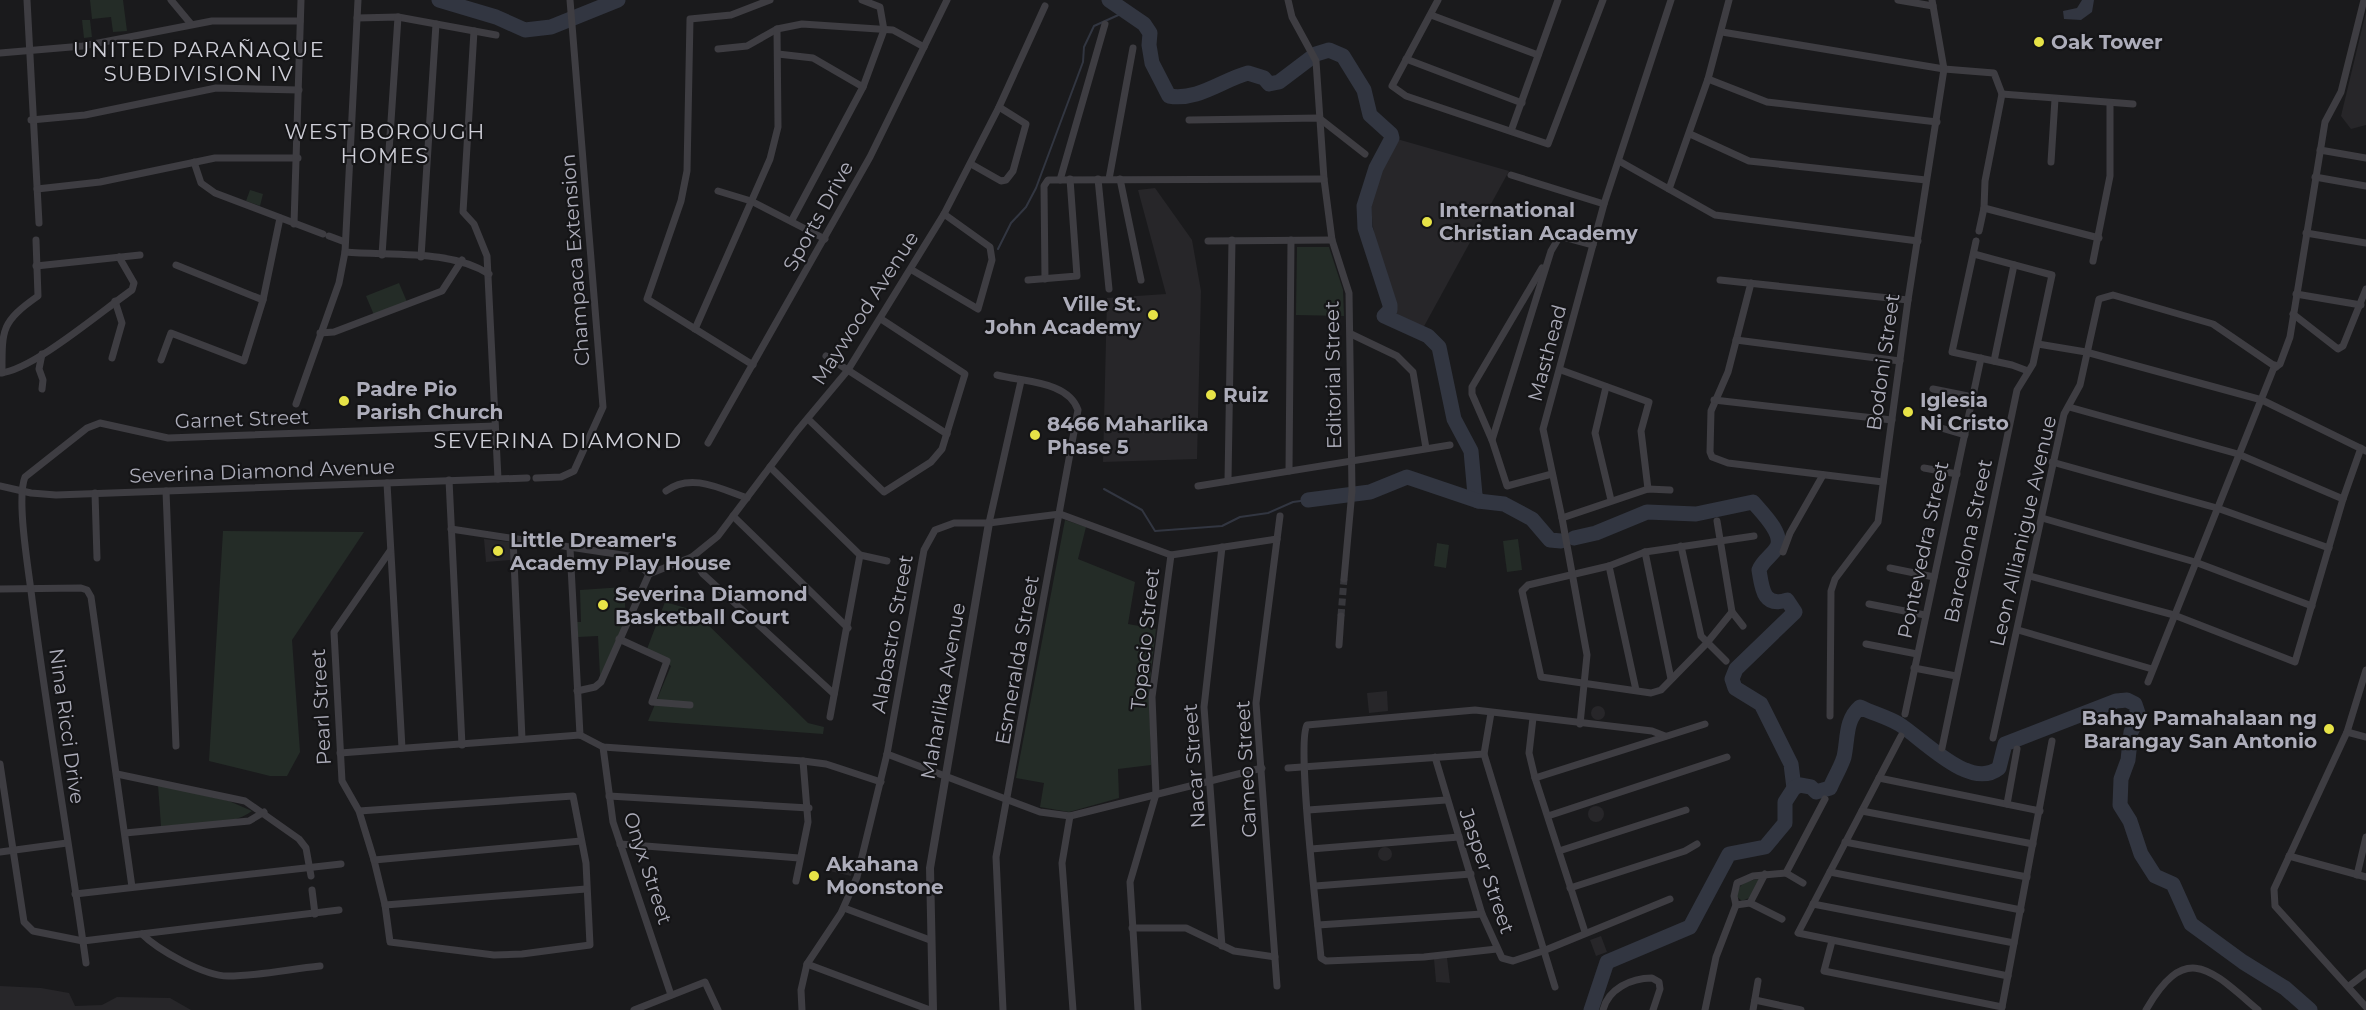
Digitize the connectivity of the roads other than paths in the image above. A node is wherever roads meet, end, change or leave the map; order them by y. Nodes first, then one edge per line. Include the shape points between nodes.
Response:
1 (27, 0) edge
2 (171, 0) edge
3 (301, 0) edge
4 (358, 0) edge
5 (570, 0) edge
6 (770, 0) edge
7 (862, 0) edge
8 (947, 0) edge
9 (1288, 0) edge
10 (1438, 0) edge
11 (1558, 0) edge
12 (1603, 0) edge
13 (1671, 0) edge
14 (1728, 0) edge
15 (1898, 0) edge
16 (2364, 0) edge
17 (1932, 3) edge
18 (1045, 6) dead end
19 (1431, 15) junction
20 (398, 16) junction
21 (357, 18) junction
22 (300, 21) junction
23 (191, 24) junction
24 (436, 24) junction
25 (1105, 24) dead end
26 (777, 29) junction
27 (884, 30) junction
28 (474, 31) junction
29 (1722, 32) junction
30 (496, 35) dead end
31 (924, 47) junction
32 (1133, 48) dead end
33 (718, 50) dead end
34 (30, 52) junction
35 (0, 53) edge
36 (778, 54) junction
37 (1538, 55) junction
38 (1406, 59) junction
39 (1944, 69) junction
40 (1708, 79) junction
41 (863, 87) junction
42 (299, 90) junction
43 (2002, 94) junction
44 (2055, 99) junction
45 (1522, 103) junction
46 (2110, 103) junction
47 (2133, 104) dead end
48 (999, 107) junction
49 (1319, 118) junction
50 (31, 120) junction
51 (1189, 120) dead end
52 (1937, 122) junction
53 (1511, 131) junction
54 (1690, 134) junction
55 (2320, 150) junction
56 (1365, 154) dead end
57 (297, 158) junction
58 (2366, 158) edge
59 (1619, 161) junction
60 (194, 162) junction
61 (2051, 162) dead end
62 (971, 164) junction
63 (1511, 175) dead end
64 (2315, 177) junction
65 (1098, 179) junction
66 (1109, 179) junction
67 (1120, 179) junction
68 (1324, 179) junction
69 (1060, 180) junction
70 (1070, 180) junction
71 (1926, 180) junction
72 (2366, 186) edge
73 (37, 189) junction
74 (1670, 189) junction
75 (718, 191) dead end
76 (751, 201) junction
77 (1605, 204) junction
78 (1984, 208) junction
79 (944, 214) junction
80 (280, 219) junction
81 (792, 220) junction
82 (39, 223) dead end
83 (294, 224) junction
84 (1979, 231) dead end
85 (2306, 233) junction
86 (825, 238) junction
87 (2099, 238) junction
88 (36, 240) dead end
89 (1232, 240) junction
90 (1291, 240) junction
91 (1332, 240) junction
92 (1208, 241) dead end
93 (1918, 241) junction
94 (1976, 241) dead end
95 (345, 242) junction
96 (2366, 243) edge
97 (1593, 245) junction
98 (345, 252) junction
99 (1974, 254) junction
100 (140, 255) dead end
101 (382, 255) junction
102 (119, 257) junction
103 (421, 257) junction
104 (1548, 258) junction
105 (462, 260) junction
106 (2093, 261) dead end
107 (36, 266) junction
108 (176, 266) dead end
109 (2014, 266) junction
110 (912, 270) junction
111 (489, 274) junction
112 (1045, 279) junction
113 (1029, 280) dead end
114 (1142, 280) dead end
115 (1720, 280) dead end
116 (1751, 283) junction
117 (1108, 289) dead end
118 (2366, 289) edge
119 (2296, 294) junction
120 (263, 300) junction
121 (1908, 300) junction
122 (115, 301) junction
123 (2361, 305) junction
124 (2293, 314) junction
125 (881, 319) junction
126 (695, 329) junction
127 (320, 333) junction
128 (1351, 334) junction
129 (1736, 340) junction
130 (2038, 344) junction
131 (2086, 352) junction
132 (42, 354) junction
133 (826, 356) dead end
134 (112, 358) dead end
135 (1981, 358) junction
136 (161, 360) dead end
137 (1900, 360) junction
138 (1994, 361) junction
139 (2278, 363) junction
140 (753, 365) junction
141 (848, 370) junction
142 (1561, 370) junction
143 (2028, 371) junction
144 (1, 373) edge
145 (997, 375) dead end
146 (1021, 381) junction
147 (1606, 387) junction
148 (1933, 389) dead end
149 (42, 390) dead end
150 (1973, 398) junction
151 (1714, 400) junction
152 (2262, 400) junction
153 (296, 404) dead end
154 (2069, 407) junction
155 (808, 419) junction
156 (1892, 420) junction
157 (495, 426) junction
158 (1931, 426) dead end
159 (947, 434) junction
160 (1965, 435) junction
161 (1492, 440) junction
162 (708, 443) dead end
163 (1450, 445) dead end
164 (1426, 448) junction
165 (2363, 450) edge
166 (2238, 454) junction
167 (1351, 460) junction
168 (2052, 462) junction
169 (770, 467) junction
170 (1924, 468) dead end
171 (1289, 471) junction
172 (1552, 474) junction
173 (1957, 474) junction
174 (1823, 475) junction
175 (527, 478) dead end
176 (536, 478) dead end
177 (498, 479) junction
178 (449, 480) junction
179 (1228, 481) junction
180 (1883, 482) junction
181 (387, 483) junction
182 (0, 486) edge
183 (1198, 486) dead end
184 (1648, 489) junction
185 (666, 490) dead end
186 (1670, 490) dead end
187 (166, 491) junction
188 (23, 492) junction
189 (95, 493) junction
190 (747, 498) junction
191 (2343, 499) junction
192 (1611, 500) junction
193 (2217, 508) junction
194 (1060, 514) junction
195 (733, 516) junction
196 (1280, 516) dead end
197 (1562, 518) junction
198 (2042, 518) junction
199 (1717, 520) dead end
200 (989, 523) junction
201 (451, 529) junction
202 (1754, 537) dead end
203 (513, 538) junction
204 (1277, 539) junction
205 (1721, 541) junction
206 (1681, 546) junction
207 (1222, 547) junction
208 (570, 548) junction
209 (2329, 548) junction
210 (390, 551) junction
211 (1645, 552) junction
212 (1783, 552) dead end
213 (860, 555) junction
214 (1171, 555) junction
215 (692, 557) junction
216 (97, 558) dead end
217 (887, 561) dead end
218 (2195, 562) junction
219 (1609, 566) junction
220 (1890, 568) dead end
221 (649, 574) junction
222 (1572, 576) junction
223 (2030, 576) junction
224 (1934, 577) junction
225 (1344, 579) tunnel mouth
226 (31, 588) junction
227 (0, 589) edge
228 (1869, 604) dead end
229 (2312, 606) junction
230 (1732, 612) junction
231 (1925, 615) junction
232 (2174, 615) junction
233 (1341, 616) tunnel mouth
234 (1743, 626) dead end
235 (848, 628) junction
236 (2018, 630) junction
237 (620, 639) junction
238 (1706, 644) junction
239 (1866, 644) dead end
240 (1339, 645) dead end
241 (1917, 654) junction
242 (1726, 661) dead end
243 (1914, 668) junction
244 (2152, 669) junction
245 (2366, 670) edge
246 (1956, 676) junction
247 (1671, 679) junction
248 (2148, 682) dead end
249 (1585, 684) junction
250 (1636, 690) junction
251 (577, 691) junction
252 (834, 694) junction
253 (690, 705) dead end
254 (1491, 713) junction
255 (1905, 714) dead end
256 (1830, 716) dead end
257 (830, 717) dead end
258 (1533, 718) junction
259 (1580, 724) junction
260 (1706, 724) dead end
261 (2347, 732) junction
262 (580, 735) junction
263 (1665, 736) junction
264 (1901, 736) dead end
265 (2366, 737) edge
266 (1993, 738) dead end
267 (522, 739) junction
268 (2052, 741) dead end
269 (462, 745) junction
270 (176, 746) dead end
271 (603, 747) junction
272 (402, 748) junction
273 (1942, 748) dead end
274 (2016, 749) dead end
275 (340, 753) junction
276 (887, 754) junction
277 (1484, 754) junction
278 (1435, 757) junction
279 (1727, 757) dead end
280 (803, 761) junction
281 (0, 764) edge
282 (1305, 767) junction
283 (1262, 768) junction
284 (1288, 768) dead end
285 (117, 774) junction
286 (944, 776) junction
287 (1535, 778) junction
288 (1879, 778) junction
289 (1210, 780) junction
290 (881, 782) junction
291 (1156, 794) junction
292 (609, 796) junction
293 (1825, 799) dead end
294 (1446, 800) junction
295 (1008, 801) junction
296 (2007, 804) junction
297 (809, 808) junction
298 (1308, 810) junction
299 (1686, 810) dead end
300 (2040, 810) junction
301 (359, 811) junction
302 (1862, 811) junction
303 (264, 812) junction
304 (1070, 816) junction
305 (1548, 816) junction
306 (124, 833) junction
307 (1458, 837) junction
308 (2366, 837) edge
309 (581, 841) junction
310 (1845, 842) junction
311 (67, 843) junction
312 (620, 844) junction
313 (1697, 844) dead end
314 (2033, 844) junction
315 (1311, 849) junction
316 (13, 850) junction
317 (1559, 851) junction
318 (0, 852) edge
319 (2289, 856) junction
320 (799, 858) junction
321 (374, 860) junction
322 (341, 864) dead end
323 (310, 872) junction
324 (1830, 872) junction
325 (1786, 873) junction
326 (1471, 874) junction
327 (1765, 874) junction
328 (2357, 874) junction
329 (2027, 877) junction
330 (2366, 877) edge
331 (796, 881) dead end
332 (1803, 883) dead end
333 (1315, 886) junction
334 (132, 887) junction
335 (1570, 888) junction
336 (586, 889) junction
337 (312, 890) dead end
338 (75, 894) junction
339 (1670, 899) dead end
340 (1750, 903) junction
341 (1813, 904) junction
342 (386, 905) junction
343 (1736, 905) junction
344 (844, 908) junction
345 (339, 910) dead end
346 (2021, 910) junction
347 (315, 914) junction
348 (1482, 914) junction
349 (1782, 919) dead end
350 (1318, 925) junction
351 (1132, 927) junction
352 (1585, 932) junction
353 (142, 934) junction
354 (930, 940) junction
355 (83, 941) junction
356 (1832, 941) junction
357 (2014, 943) junction
358 (1222, 946) junction
359 (1497, 949) junction
360 (1543, 951) junction
361 (1275, 957) junction
362 (86, 963) dead end
363 (807, 964) junction
364 (320, 966) dead end
365 (2366, 973) edge
366 (2008, 976) junction
367 (1758, 981) dead end
368 (1277, 986) dead end
369 (2349, 986) junction
370 (1555, 987) dead end
371 (671, 995) junction
372 (1755, 1000) junction
373 (2366, 1007) edge
374 (2003, 1008) edge
375 (634, 1010) edge
376 (718, 1010) edge
377 (802, 1010) edge
378 (931, 1010) edge
379 (1003, 1010) edge
380 (1073, 1010) edge
381 (1138, 1010) edge
382 (1603, 1010) edge
383 (1653, 1010) edge
384 (1705, 1010) edge
385 (1753, 1010) edge
386 (1801, 1010) edge
387 (2146, 1010) edge
388 (2258, 1010) edge

1 - 34 street
2 - 23 street
3 - 22 street
4 - 21 street
5 - 176 street, Champaca Extension via 603,407 574,471 561,477
6 - 126 street via 730,15 690,18 687,171 681,201 647,299
7 - 27 street via 880,7
8 - 31 street, Sports Drive
9 - 49 street, Editorial Street via 1292,18 1316,61
10 - 19 street
11 - 37 street
12 - 53 street via 1548,144
13 - 59 street, Masthead
14 - 29 street
15 - 17 street
16 - 55 street via 2341,92 2325,122
17 - 39 street, Bodoni Street
18 - 48 street, Maywood Avenue
19 - 37 street
19 - 38 street
20 - 21 street
20 - 24 street
20 - 101 street
21 - 95 street
22 - 23 street
22 - 42 street
23 - 34 street via 83,46
24 - 28 street
24 - 103 street
25 - 69 street
26 - 27 street via 802,24
26 - 33 street via 747,46
26 - 36 street
27 - 31 street via 893,30
27 - 41 street
28 - 30 street
28 - 111 street via 463,212 474,225 487,256
29 - 39 street
29 - 40 street
31 - 86 street, Sports Drive
32 - 66 street
34 - 35 street
34 - 50 street
36 - 41 street via 813,58
36 - 76 street via 778,127 770,159
37 - 45 street
38 - 45 street
38 - 53 street via 1392,86 1406,96
39 - 43 street via 1994,73
39 - 52 street, Bodoni Street
40 - 52 street via 1767,102
40 - 54 street
41 - 81 street
42 - 50 street via 216,88 85,115
42 - 57 street
43 - 44 street
43 - 78 street via 1985,181
44 - 46 street
44 - 61 street
45 - 53 street
46 - 47 street
46 - 87 street via 2110,176
48 - 62 street, Maywood Avenue
48 - 62 street via 1026,124 1013,171 1001,181
49 - 51 street
49 - 56 street
49 - 68 street, Editorial Street
50 - 73 street
52 - 71 street, Bodoni Street
54 - 71 street via 1749,161
54 - 74 street
55 - 58 street
55 - 64 street
57 - 60 street via 229,156
57 - 83 street
59 - 74 street
59 - 77 street, Masthead
60 - 73 street via 100,182
60 - 80 street via 201,183 215,193
62 - 79 street, Maywood Avenue
63 - 77 street
64 - 72 street
64 - 85 street
65 - 66 street
65 - 70 street
65 - 117 street
66 - 67 street
67 - 68 street
67 - 114 street
68 - 91 street, Editorial Street
69 - 70 street
69 - 112 street via 1046,182
70 - 112 street via 1078,274 1075,278
71 - 93 street, Bodoni Street
73 - 82 street
74 - 93 street via 1715,215 1733,219
75 - 76 street
76 - 81 street
76 - 126 street
77 - 97 street, Masthead
78 - 84 street
78 - 87 street
79 - 110 street, Maywood Avenue
79 - 110 street via 990,248 992,260 978,309
80 - 83 street
80 - 120 street
81 - 86 street
83 - 95 street
85 - 96 street
85 - 119 street
86 - 140 street, Sports Drive
87 - 106 street
88 - 107 street
89 - 90 street
89 - 92 street
89 - 179 street
90 - 91 street
90 - 171 street
91 - 128 street, Editorial Street via 1349,293
93 - 121 street, Bodoni Street
94 - 99 street
95 - 98 street
97 - 104 street via 1560,236
97 - 142 street, Masthead
98 - 101 street
98 - 127 street via 339,283
99 - 109 street
99 - 135 street via 1952,352
100 - 102 street
101 - 103 street
102 - 107 street
102 - 122 street via 134,287
103 - 105 street
104 - 161 street
104 - 161 street via 1472,387
105 - 111 street
105 - 127 street via 442,291 334,332
107 - 144 street via 38,296 15,312 5,325
108 - 120 street
109 - 130 street, Barcelona Street via 2052,275
109 - 138 street
110 - 125 street, Maywood Avenue
111 - 157 street
112 - 113 street
115 - 116 street
116 - 121 street
116 - 129 street
118 - 123 street
119 - 123 street
119 - 124 street
120 - 136 street via 244,361 171,333
121 - 137 street, Bodoni Street
122 - 132 street
122 - 134 street via 122,323
123 - 124 street via 2343,346 2338,349
124 - 139 street via 2290,337
125 - 141 street, Maywood Avenue
125 - 159 street via 965,374
126 - 140 street
127 - 153 street
128 - 164 street via 1397,356 1413,372
128 - 167 street, Editorial Street
129 - 137 street
129 - 151 street via 1728,372
130 - 131 street
130 - 143 street, Barcelona Street
131 - 139 street, Leon Allianigue Avenue via 2099,299 2113,295 2213,324
131 - 152 street
131 - 154 street, Leon Allianigue Avenue via 2080,385
132 - 144 street
132 - 149 street
133 - 141 street
135 - 138 street
135 - 150 street, Pontevedra Street
137 - 156 street, Bodoni Street
138 - 143 street
139 - 152 street
140 - 162 street, Sports Drive
141 - 155 street, Maywood Avenue
141 - 159 street
142 - 147 street
142 - 172 street, Masthead via 1543,429
143 - 246 street, Barcelona Street via 2017,390
145 - 146 street, Esmeralda Street
146 - 194 street, Esmeralda Street via 1062,390 1072,397 1078,410
146 - 200 street, Maharlika Avenue
147 - 184 street via 1649,402 1641,432
147 - 192 street via 1595,433
148 - 150 street
150 - 160 street, Pontevedra Street
151 - 156 street
151 - 174 street via 1712,457 1728,463
152 - 165 street
152 - 166 street
154 - 166 street
154 - 168 street, Leon Allianigue Avenue
155 - 159 street via 884,492 931,462 942,449
155 - 169 street, Maywood Avenue
156 - 180 street, Bodoni Street
157 - 177 street
157 - 188 street, Garnet Street via 168,438 100,423 87,428 29,472
158 - 160 street
160 - 173 street, Pontevedra Street
161 - 172 street via 1507,486
163 - 164 street
164 - 167 street
165 - 191 street
166 - 191 street
166 - 193 street
167 - 171 street
167 - 225 street, Editorial Street
168 - 193 street
168 - 198 street, Leon Allianigue Avenue
169 - 190 street, Maywood Avenue
169 - 213 street
170 - 173 street
171 - 179 street
172 - 197 street, Masthead
173 - 224 street, Pontevedra Street
174 - 180 street
174 - 212 street
175 - 177 street, Severina Diamond Avenue
177 - 178 street, Severina Diamond Avenue
178 - 181 street, Severina Diamond Avenue
178 - 201 street
179 - 183 street
180 - 256 street, Bodoni Street via 1878,522 1835,579 1831,591
181 - 187 street, Severina Diamond Avenue
181 - 210 street
182 - 188 street, Severina Diamond Avenue
184 - 186 street
184 - 192 street
185 - 190 street via 675,484 696,482
187 - 189 street, Severina Diamond Avenue
187 - 270 street
188 - 189 street, Severina Diamond Avenue
188 - 226 street, Nina Ricci Drive
189 - 216 street
190 - 195 street, Maywood Avenue
191 - 209 street
192 - 197 street
193 - 209 street
193 - 218 street
194 - 200 street, Alabastro Street
194 - 214 street, Alabastro Street
194 - 295 street, Esmeralda Street
195 - 215 street, Maywood Avenue via 710,544
195 - 235 street
196 - 204 street, Cameo Street
197 - 222 street, Masthead
198 - 218 street
198 - 223 street, Leon Allianigue Avenue
199 - 205 street
200 - 276 street, Alabastro Street via 943,525 928,538
200 - 286 street, Maharlika Avenue
201 - 203 street
201 - 269 street
202 - 205 street
203 - 208 street
203 - 267 street
204 - 207 street, Alabastro Street
204 - 283 street, Cameo Street via 1256,703
205 - 206 street
205 - 230 street
206 - 211 street
206 - 238 street
207 - 214 street, Alabastro Street
207 - 289 street, Nacar Street via 1204,707
208 - 221 street via 629,556
208 - 251 street
209 - 229 street
210 - 272 street
210 - 275 street, Pearl Street via 333,632
211 - 219 street
211 - 247 street
213 - 217 street
213 - 235 street
214 - 291 street, Topacio Street via 1152,698
215 - 221 street, Maywood Avenue
215 - 252 street via 703,574
218 - 229 street
218 - 232 street
219 - 222 street
219 - 250 street
220 - 224 street
221 - 237 street
222 - 249 street, Masthead via 1587,655
222 - 249 street via 1528,585 1522,591 1541,677
223 - 232 street
223 - 236 street, Leon Allianigue Avenue
224 - 231 street, Pontevedra Street
226 - 227 street
226 - 285 street via 87,590 91,597
226 - 311 street, Nina Ricci Drive
228 - 231 street
229 - 232 street via 2295,662
230 - 234 street
230 - 238 street
231 - 241 street, Pontevedra Street
232 - 244 street
233 - 240 street
235 - 252 street
236 - 244 street
236 - 266 street, Leon Allianigue Avenue
237 - 251 street via 601,682
237 - 253 street via 667,661 652,702
238 - 242 street
238 - 247 street
239 - 241 street
241 - 243 street, Pontevedra Street
243 - 246 street
243 - 255 street, Pontevedra Street
244 - 248 street
245 - 261 street
246 - 273 street, Barcelona Street
247 - 250 street via 1657,693
249 - 250 street
249 - 259 street, Masthead
251 - 262 street
252 - 257 street
254 - 258 street
254 - 277 street
254 - 282 street via 1474,710 1307,724
258 - 259 street
258 - 287 street via 1529,753
259 - 263 street via 1652,731
260 - 263 street
261 - 265 street
261 - 319 street
262 - 267 street
262 - 271 street
263 - 287 street
264 - 288 street
267 - 269 street
268 - 300 street
269 - 272 street
271 - 280 street
271 - 292 street, Onyx Street
272 - 275 street
274 - 296 street
275 - 301 street, Pearl Street via 342,781
276 - 286 street
276 - 290 street, Alabastro Street
277 - 278 street
277 - 360 street
278 - 282 street
278 - 294 street, Jasper Street
279 - 305 street
280 - 290 street via 826,764
280 - 297 street
281 - 316 street
282 - 284 street
282 - 298 street
283 - 289 street
283 - 361 street, Cameo Street
285 - 303 street via 230,796
285 - 306 street
286 - 295 street
286 - 354 street, Maharlika Avenue via 930,868
287 - 305 street
288 - 296 street
288 - 302 street
289 - 291 street
289 - 358 street, Nacar Street
290 - 344 street, Alabastro Street via 857,877
291 - 304 street
291 - 351 street, Topacio Street via 1130,882
292 - 297 street
292 - 312 street, Onyx Street
293 - 325 street
294 - 298 street
294 - 307 street, Jasper Street
295 - 304 street via 1040,812
295 - 379 street, Esmeralda Street via 996,856
296 - 300 street
297 - 320 street
298 - 315 street
299 - 317 street
300 - 314 street
301 - 309 street via 573,796
301 - 321 street, Pearl Street
302 - 310 street
302 - 314 street
303 - 306 street via 249,821
303 - 323 street via 306,848
304 - 380 street via 1062,863
305 - 317 street
306 - 334 street
307 - 315 street
307 - 326 street, Jasper Street
308 - 328 street
309 - 321 street
309 - 336 street
310 - 324 street
310 - 329 street
311 - 316 street
311 - 338 street, Nina Ricci Drive
312 - 320 street
312 - 371 street, Onyx Street
313 - 335 street
314 - 329 street
315 - 333 street
316 - 318 street
316 - 355 street via 24,922 33,931
317 - 335 street
319 - 328 street
319 - 369 street via 2274,889 2275,906
320 - 331 street
321 - 342 street, Pearl Street
322 - 323 street
323 - 334 street
324 - 341 street
324 - 346 street
325 - 327 street
325 - 332 street
326 - 333 street
326 - 348 street, Jasper Street
327 - 340 street
327 - 343 street via 1737,883
328 - 330 street
329 - 346 street
333 - 350 street
334 - 338 street
335 - 352 street
336 - 342 street
336 - 342 street, Pearl Street via 590,945 522,954 494,955 390,942
337 - 347 street
338 - 355 street, Nina Ricci Drive
339 - 352 street, Jasper Street
340 - 343 street
340 - 349 street
341 - 356 street via 1798,933
341 - 357 street
343 - 384 street via 1716,957
344 - 354 street
344 - 363 street, Alabastro Street
345 - 347 street
346 - 357 street
347 - 353 street
348 - 350 street
348 - 359 street, Jasper Street
350 - 359 street via 1321,958 1326,961
351 - 358 street via 1186,928
351 - 381 street, Topacio Street
352 - 360 street, Jasper Street
353 - 355 street
353 - 364 street via 170,956 227,976
354 - 378 street, Maharlika Avenue
355 - 362 street, Nina Ricci Drive
356 - 366 street
356 - 374 street via 1824,971
357 - 366 street
358 - 361 street
359 - 360 street, Jasper Street via 1502,958 1513,961
360 - 370 street
361 - 368 street, Cameo Street
363 - 377 street, Alabastro Street via 801,990
363 - 378 street
365 - 369 street
366 - 374 street
367 - 372 street
369 - 373 street
371 - 375 street
371 - 376 street via 705,982
372 - 385 street
372 - 386 street
382 - 383 street via 1613,990 1652,978 1659,982 1660,989
387 - 388 street via 2174,972 2189,968 2215,973

